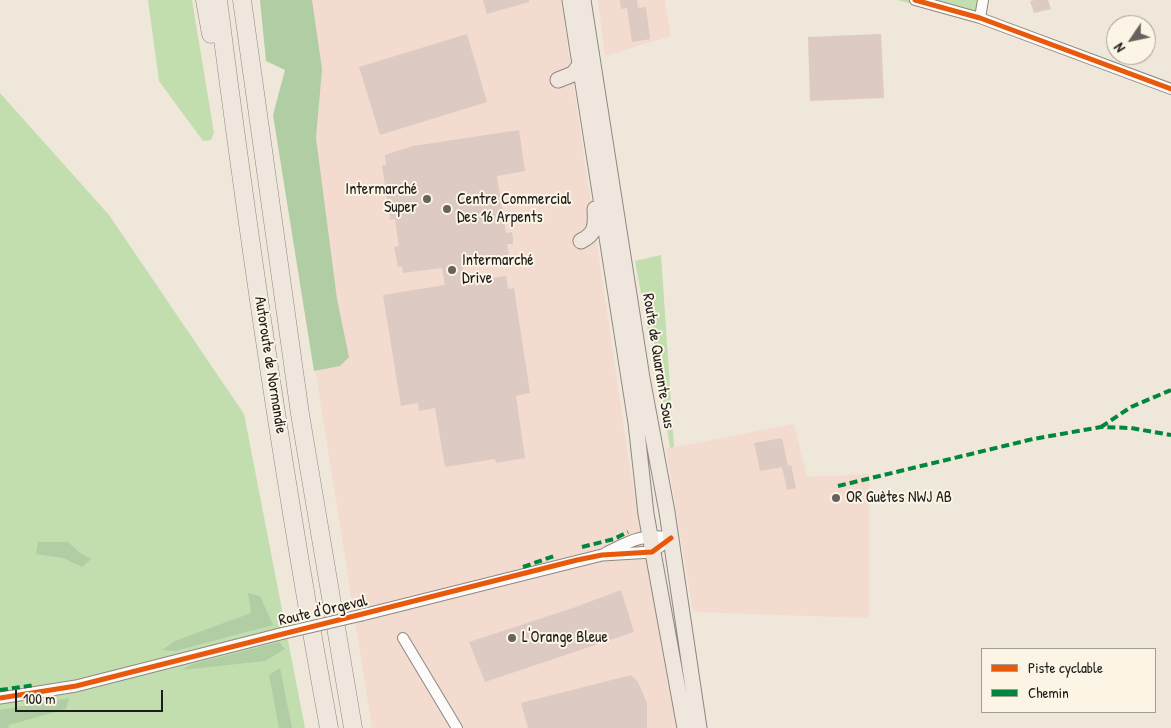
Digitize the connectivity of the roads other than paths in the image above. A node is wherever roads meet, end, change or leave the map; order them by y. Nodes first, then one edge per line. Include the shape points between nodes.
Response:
1 (205, 0) edge
2 (218, 0) edge
3 (570, 0) edge
4 (583, 0) edge
5 (914, 0) edge
6 (983, 0) edge
7 (244, 3) edge
8 (980, 18) junction
9 (579, 66) junction
10 (558, 80) dead end
11 (1171, 89) edge
12 (236, 136) junction
13 (601, 202) junction
14 (581, 241) dead end
15 (649, 535) junction
16 (670, 538) junction
17 (652, 552) junction
18 (602, 554) junction
19 (403, 638) dead end
20 (0, 698) edge
21 (329, 728) edge
22 (352, 728) edge
23 (457, 728) edge
24 (685, 728) edge
25 (699, 728) edge

1 - 12 highway via 222,110
2 - 12 highway, Autoroute de Normandie
3 - 9 main road, Route de Quarante Sous
4 - 16 main road, Route de Quarante Sous
5 - 8 street
6 - 8 street
7 - 22 highway, Autoroute de Normandie via 300,414
8 - 11 street
9 - 10 main road via 573,74
9 - 13 main road, Route de Quarante Sous
12 - 21 highway, Autoroute de Normandie via 279,429
13 - 14 main road via 594,205 596,225 592,233
13 - 15 main road, Route de Quarante Sous via 635,414
15 - 16 street
15 - 17 main road, Route de Quarante Sous
15 - 18 street, Route d'Orgeval
16 - 17 street
16 - 25 main road, Route de Quarante Sous
17 - 18 street, Route d'Orgeval
17 - 24 main road, Route de Quarante Sous
18 - 20 street, Route d'Orgeval, bridge via 76,686
19 - 23 street

